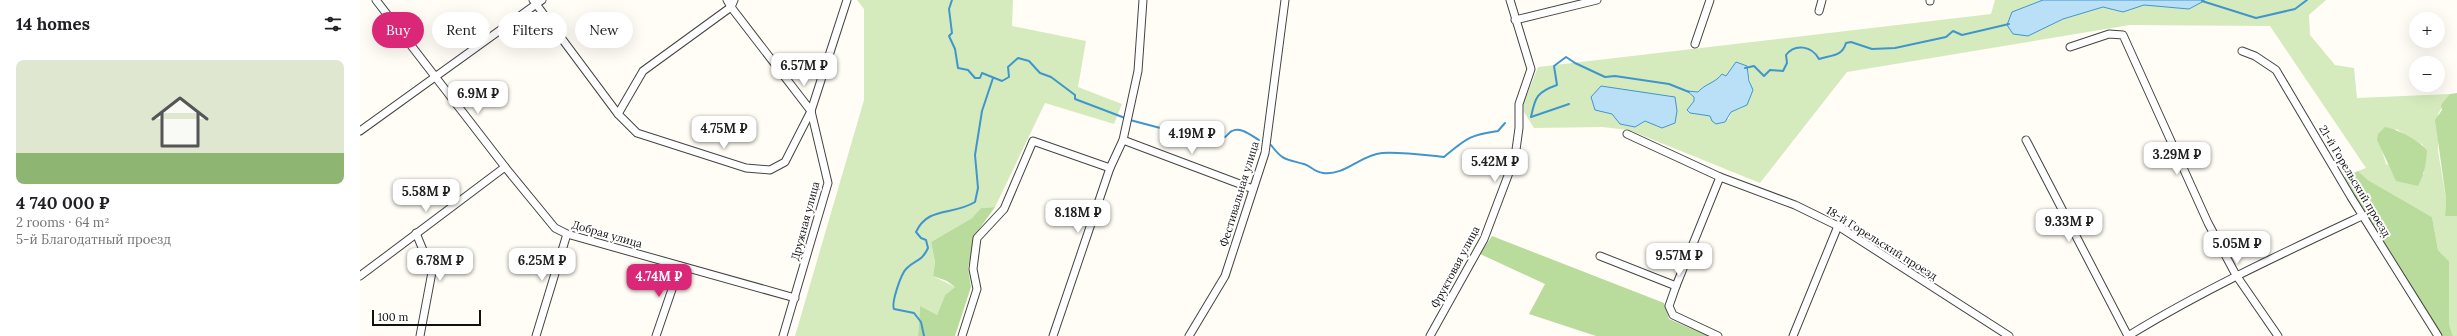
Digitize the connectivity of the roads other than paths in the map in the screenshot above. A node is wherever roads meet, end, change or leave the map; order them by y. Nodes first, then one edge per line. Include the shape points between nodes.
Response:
1 (376, 0) edge
2 (727, 0) edge
3 (847, 0) edge
4 (1143, 0) edge
5 (1285, 0) edge
6 (1510, 0) edge
7 (1597, 0) edge
8 (1710, 0) edge
9 (1822, 0) edge
10 (537, 1) edge
11 (732, 3) edge
12 (1819, 11) dead end
13 (1515, 20) junction
14 (1695, 44) dead end
15 (2070, 47) dead end
16 (2242, 51) dead end
17 (436, 76) junction
18 (811, 111) junction
19 (618, 114) junction
20 (360, 130) edge
21 (1627, 134) dead end
22 (1123, 140) junction
23 (2026, 140) dead end
24 (504, 167) junction
25 (1110, 168) junction
26 (1720, 177) junction
27 (1253, 189) junction
28 (2362, 216) junction
29 (1838, 226) junction
30 (416, 233) junction
31 (567, 234) junction
32 (1600, 256) dead end
33 (680, 266) junction
34 (360, 276) edge
35 (2236, 276) junction
36 (1676, 286) junction
37 (795, 298) junction
38 (420, 336) edge
39 (536, 336) edge
40 (656, 336) edge
41 (784, 336) edge
42 (962, 336) edge
43 (1053, 336) edge
44 (1189, 336) edge
45 (1430, 336) edge
46 (1718, 336) edge
47 (1794, 336) edge
48 (2008, 336) edge
49 (2128, 336) edge
50 (2278, 336) edge
51 (2438, 336) edge

1 - 17 street, Добрая улица
2 - 11 street
3 - 18 street
4 - 22 street via 1138,71
5 - 27 street, Фестивальная улица via 1265,153
6 - 13 street, Фруктовая улица
7 - 13 street
8 - 14 street
9 - 12 street
10 - 17 street
10 - 19 street
11 - 18 street
11 - 19 street via 643,71
13 - 45 street, Фруктовая улица via 1532,69 1519,104 1515,157 1484,239
15 - 35 street via 2109,34 2123,35 2208,223
16 - 28 street, 21-й Горельский проезд via 2276,70
17 - 20 street
17 - 24 street, Добрая улица
18 - 19 street via 785,162 770,170 746,168 637,133
18 - 37 street, Дружная улица via 828,183
21 - 26 street, 18-й Горельский проезд
22 - 25 street
22 - 27 street
23 - 49 street
24 - 30 street
24 - 31 street, Добрая улица via 555,228
25 - 42 street via 1033,141 1004,209 978,238 973,269 977,289
25 - 43 street
26 - 29 street, 18-й Горельский проезд via 1795,204
26 - 36 street
27 - 44 street, Фестивальная улица via 1225,276
28 - 35 street
28 - 51 street, 21-й Горельский проезд
29 - 47 street
29 - 48 street, 18-й Горельский проезд
30 - 34 street
30 - 38 street via 432,272
31 - 33 street, Добрая улица
31 - 39 street
32 - 36 street
33 - 37 street, Добрая улица
33 - 40 street
35 - 49 street
35 - 50 street
36 - 46 street via 1669,306 1673,315
37 - 41 street, Дружная улица

